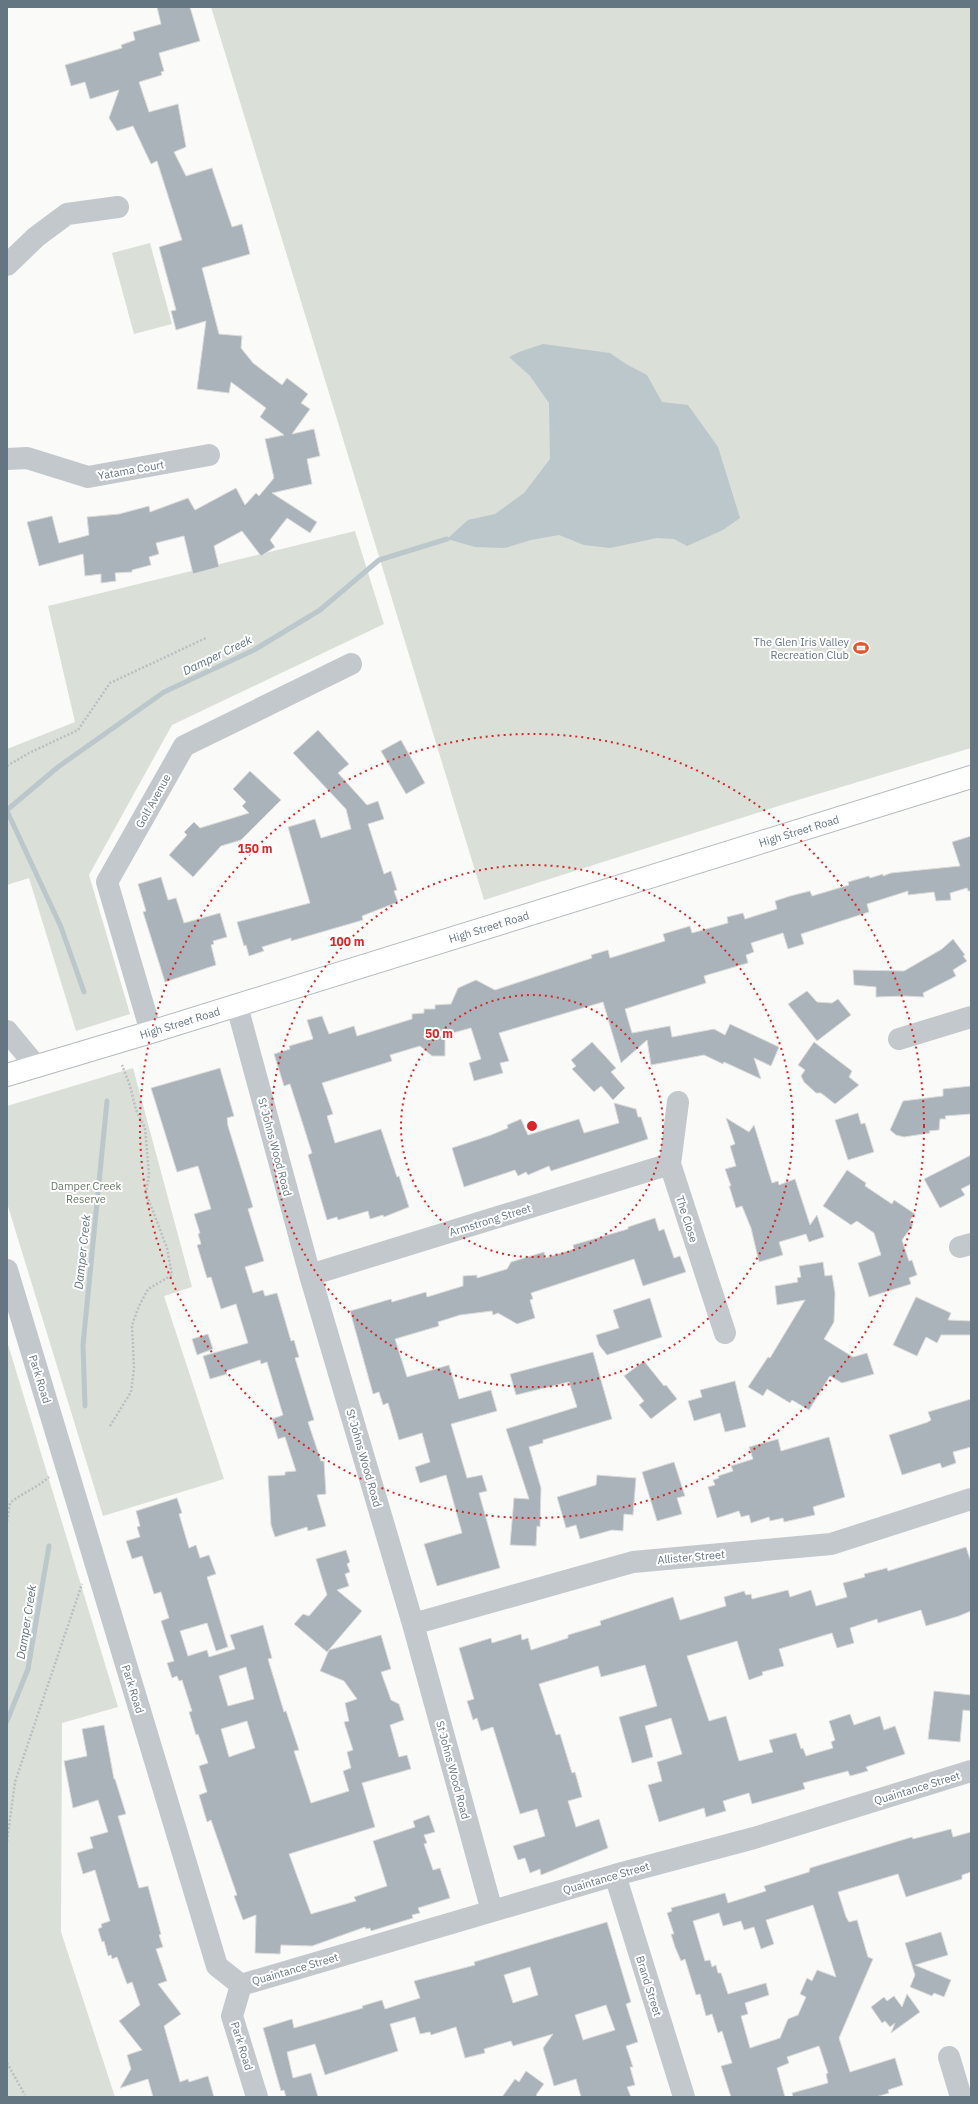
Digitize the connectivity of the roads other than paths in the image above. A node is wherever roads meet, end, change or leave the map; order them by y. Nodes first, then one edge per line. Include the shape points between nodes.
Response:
1 (118, 207) dead end
2 (7, 265) edge
3 (209, 455) dead end
4 (7, 459) edge
5 (351, 664) dead end
6 (971, 777) edge
7 (237, 1006) junction
8 (971, 1017) edge
9 (7, 1031) edge
10 (152, 1032) junction
11 (899, 1039) dead end
12 (36, 1066) junction
13 (7, 1075) edge
14 (678, 1102) dead end
15 (670, 1164) junction
16 (7, 1270) edge
17 (310, 1275) junction
18 (725, 1333) dead end
19 (971, 1498) edge
20 (413, 1624) junction
21 (971, 1771) edge
22 (615, 1875) junction
23 (492, 1911) junction
24 (241, 1985) junction
25 (949, 2057) dead end
26 (257, 2097) edge
27 (684, 2097) edge
28 (961, 2097) edge

1 - 2 street via 67,214 36,237
3 - 4 street, Yatama Court via 88,477 27,458
5 - 10 street, Golf Avenue via 184,746 107,882
6 - 7 main road, High Street Road
7 - 10 main road, High Street Road
7 - 17 street, St Johns Wood Road
8 - 11 street
9 - 12 street
10 - 12 main road, High Street Road
12 - 13 main road, High Street Road
14 - 15 street, The Close
15 - 17 street, Armstrong Street
15 - 18 street, The Close
16 - 24 street, Park Road via 217,1966
17 - 20 street, St Johns Wood Road
19 - 20 street, Allister Street via 831,1544 633,1562
20 - 23 street, St Johns Wood Road
21 - 22 street, Quaintance Street via 754,1838
22 - 23 street, Quaintance Street
22 - 27 street, Brand Street
23 - 24 street, Quaintance Street
24 - 26 street, Park Road via 232,2016
25 - 28 street

